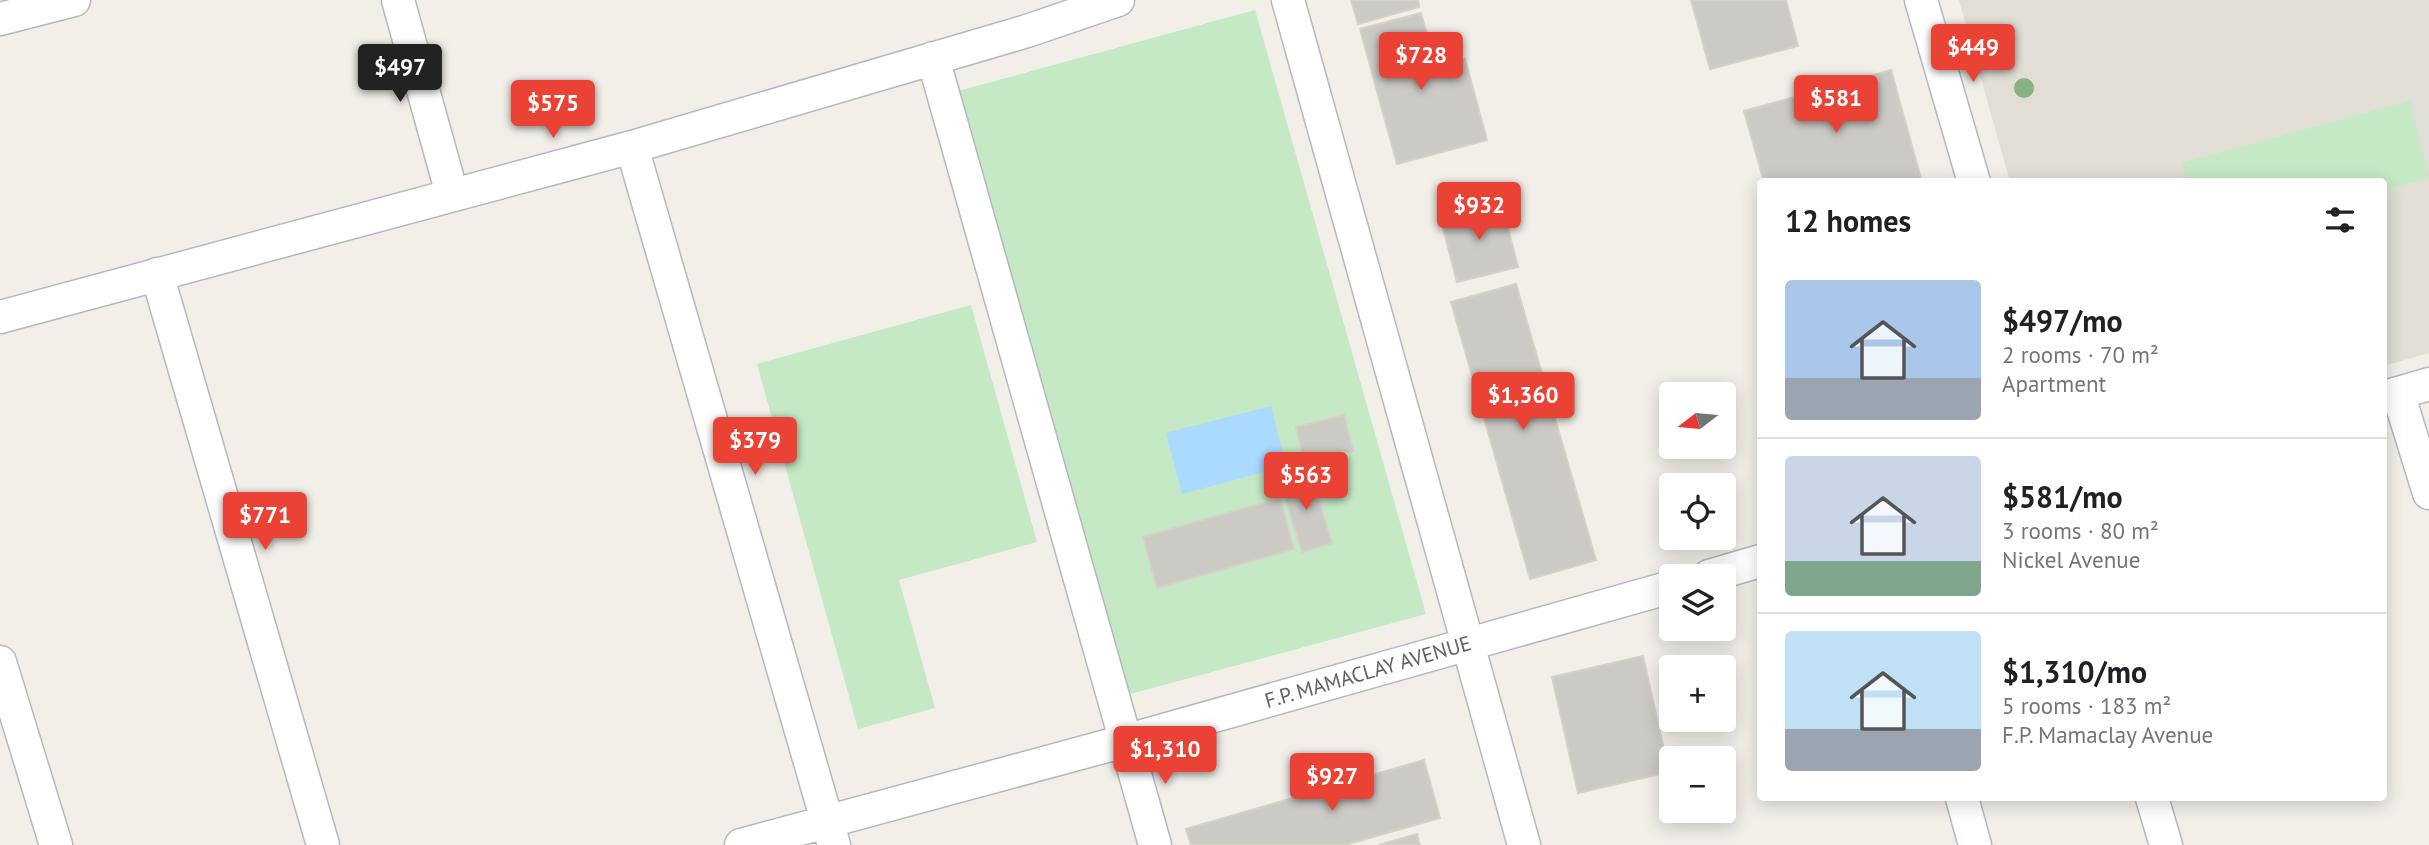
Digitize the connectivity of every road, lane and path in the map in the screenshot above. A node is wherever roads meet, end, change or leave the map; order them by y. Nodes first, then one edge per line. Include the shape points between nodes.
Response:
1 (74, 0) edge
2 (398, 0) edge
3 (1118, 0) edge
4 (1288, 0) edge
5 (1922, 0) edge
6 (0, 19) edge
7 (933, 58) junction
8 (632, 147) junction
9 (1973, 178) edge
10 (452, 194) junction
11 (157, 274) junction
12 (0, 317) edge
13 (2429, 384) edge
14 (2391, 395) edge
15 (2429, 493) edge
16 (1757, 562) edge
17 (1736, 568) edge
18 (1659, 590) edge
19 (1469, 644) junction
20 (0, 662) edge
21 (1125, 741) junction
22 (1963, 801) edge
23 (2153, 801) edge
24 (831, 833) edge
25 (56, 845) edge
26 (323, 845) edge
27 (741, 845) edge
28 (1155, 845) edge
29 (1524, 845) edge
30 (1975, 845) edge
31 (2166, 845) edge

1 - 6 street
2 - 10 street
3 - 7 street
4 - 19 street
5 - 9 street
7 - 8 street
7 - 21 street
8 - 10 street
8 - 24 street
10 - 11 street
11 - 12 street
11 - 26 street
13 - 14 street
14 - 15 street
16 - 17 street
18 - 19 street, F.P. MAMACLAY AVENUE
19 - 21 street, F.P. MAMACLAY AVENUE
19 - 29 street
20 - 25 street
21 - 24 street, F.P. MAMACLAY AVENUE
21 - 28 street
22 - 30 street
23 - 31 street
24 - 27 street, F.P. MAMACLAY AVENUE

